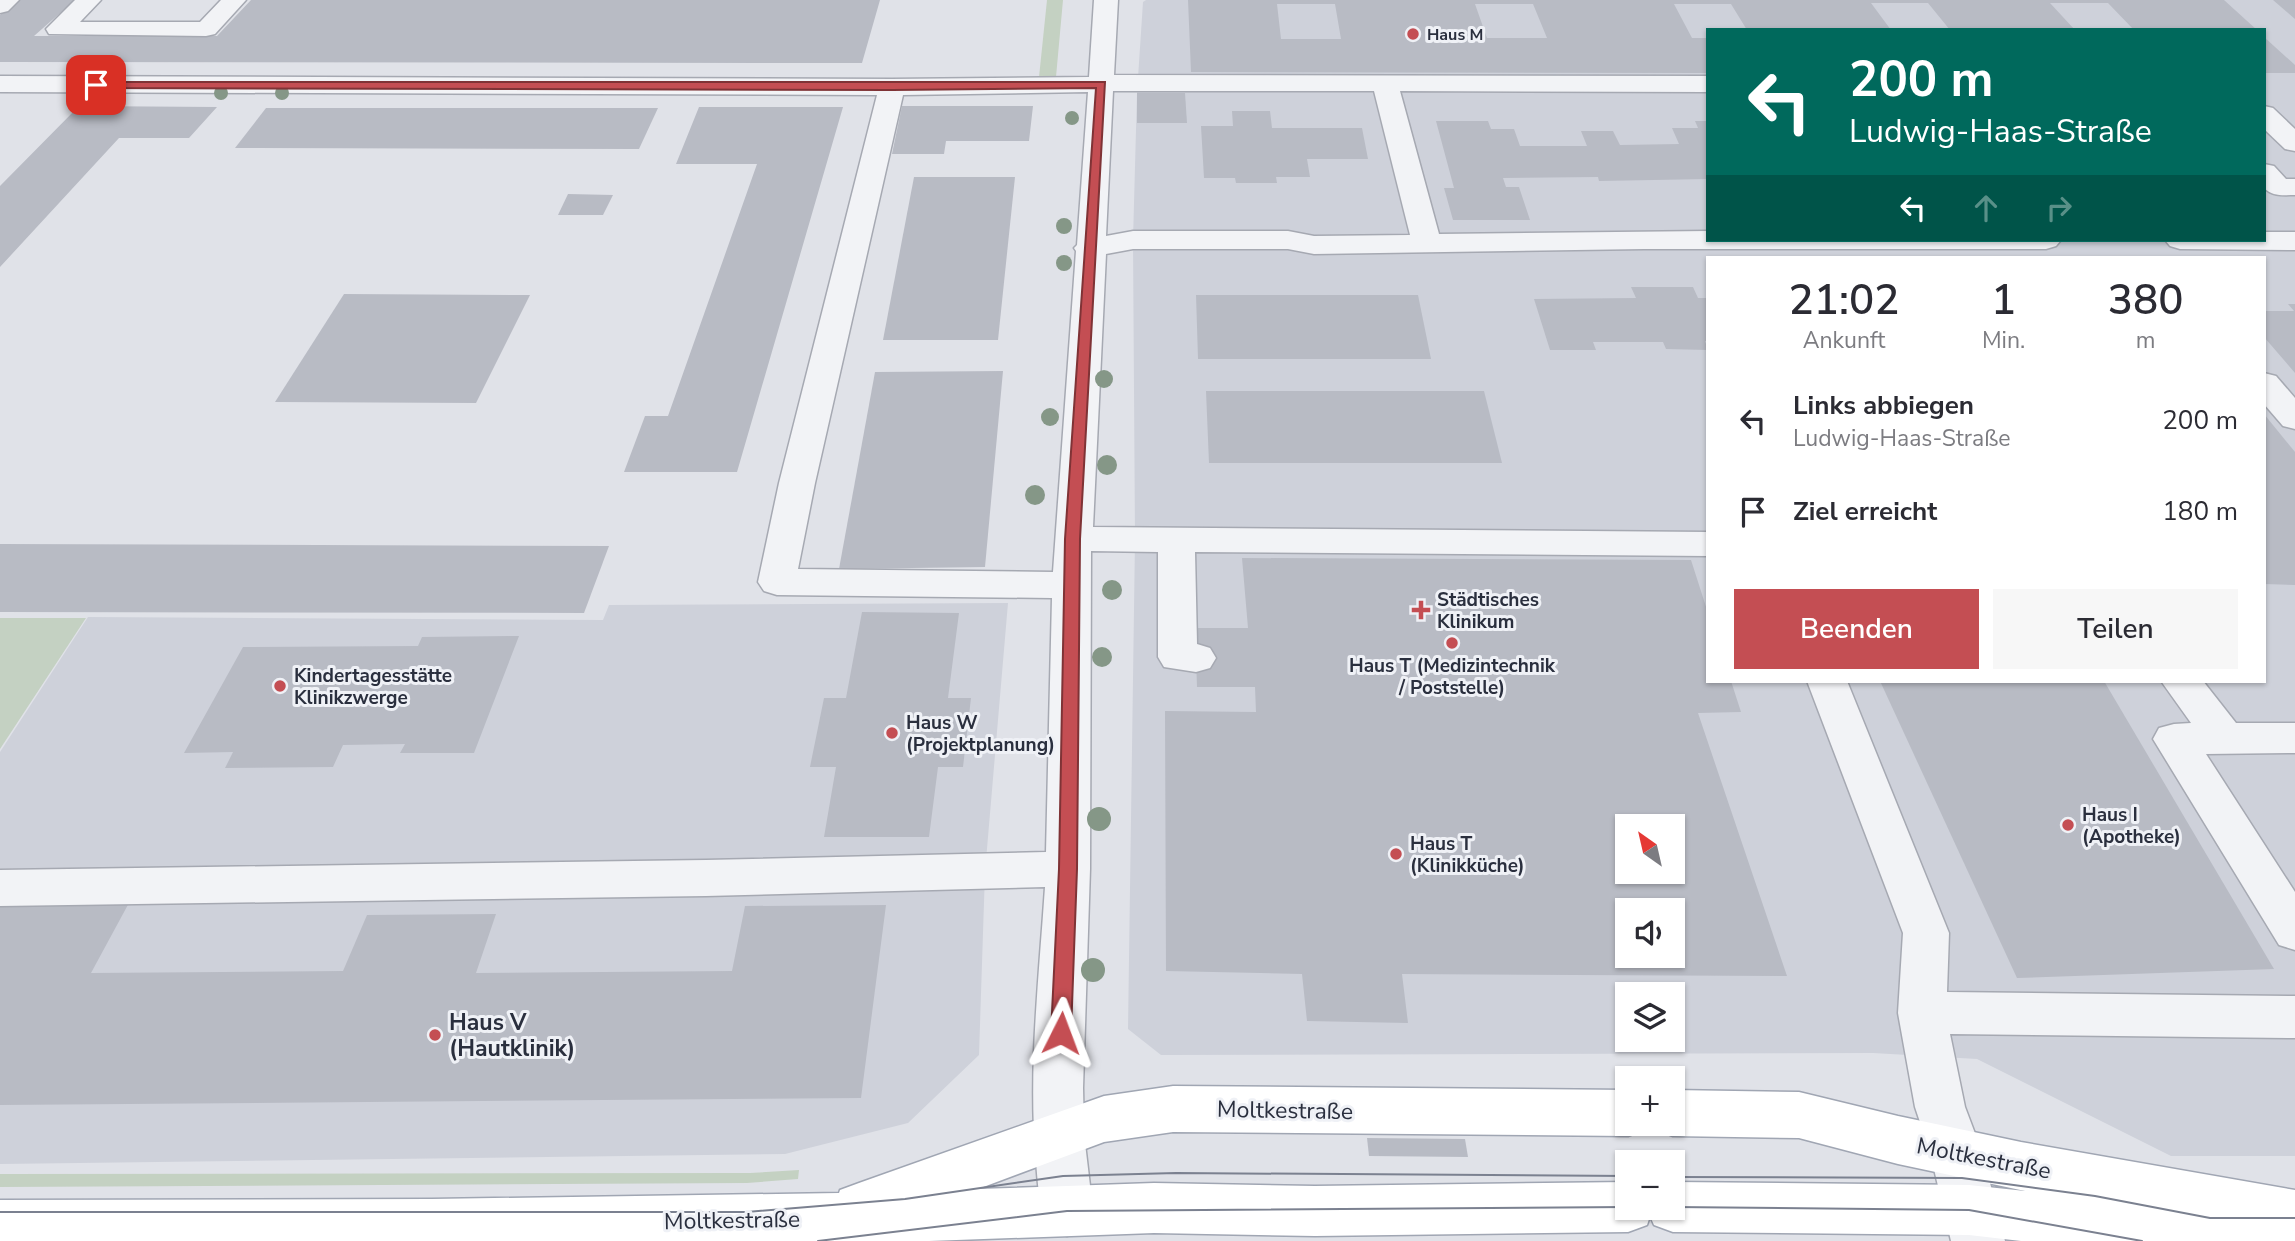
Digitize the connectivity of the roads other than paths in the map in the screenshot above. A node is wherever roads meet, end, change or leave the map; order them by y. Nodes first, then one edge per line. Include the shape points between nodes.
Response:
1 (7, 0) edge
2 (89, 0) edge
3 (234, 0) edge
4 (1106, 0) edge
5 (0, 6) edge
6 (1385, 83) junction
7 (0, 84) edge
8 (1102, 84) junction
9 (1706, 84) edge
10 (892, 87) junction
11 (2266, 116) edge
12 (2295, 143) edge
13 (2266, 174) edge
14 (2295, 187) edge
15 (1706, 241) edge
16 (2266, 241) edge
17 (2295, 241) edge
18 (1426, 242) junction
19 (2162, 242) edge
20 (1089, 248) junction
21 (2175, 256) edge
22 (2266, 385) edge
23 (2295, 419) edge
24 (1072, 539) junction
25 (1176, 541) junction
26 (1706, 544) edge
27 (1071, 585) junction
28 (1196, 658) dead end
29 (1828, 683) edge
30 (2183, 683) edge
31 (2225, 738) junction
32 (2295, 738) edge
33 (1068, 869) junction
34 (0, 888) edge
35 (2295, 931) edge
36 (1922, 1013) junction
37 (2295, 1017) edge
38 (1615, 1113) edge
39 (1685, 1113) edge
40 (1059, 1135) junction
41 (1956, 1152) junction
42 (1615, 1208) edge
43 (1685, 1208) edge
44 (1067, 1211) junction
45 (2295, 1215) edge
46 (834, 1219) junction
47 (0, 1225) edge
48 (1316, 1226) edge
49 (1974, 1226) edge
50 (430, 1233) edge
51 (2295, 1235) edge

1 - 5 street
2 - 3 street via 58,29 206,29
4 - 8 street
6 - 8 street
6 - 9 street
6 - 18 street
7 - 10 street
8 - 10 street
8 - 20 street
10 - 27 street via 777,582
11 - 12 street
13 - 14 street via 2279,187
15 - 18 street
16 - 17 street
18 - 20 street via 1314,245 1286,255 1134,254
19 - 21 street
20 - 24 street
22 - 23 street
24 - 25 street
24 - 27 street
25 - 26 street
25 - 28 street via 1178,657
27 - 33 street
29 - 36 street via 1926,933
30 - 31 street
31 - 32 street
31 - 35 street via 2174,739
33 - 34 street
33 - 40 street
36 - 37 street
36 - 41 street via 1940,1107
38 - 40 main road, Moltkestraße via 1173,1109 1104,1119
39 - 41 main road, Moltkestraße via 1799,1115
40 - 44 street
40 - 46 main road, Moltkestraße
41 - 45 main road, Moltkestraße
41 - 49 street
42 - 48 main road, Moltkestraße
43 - 49 main road
44 - 46 main road, Moltkestraße
44 - 48 main road, Moltkestraße via 1154,1208
46 - 50 main road, Moltkestraße
47 - 50 main road, Moltkestraße
49 - 51 main road

